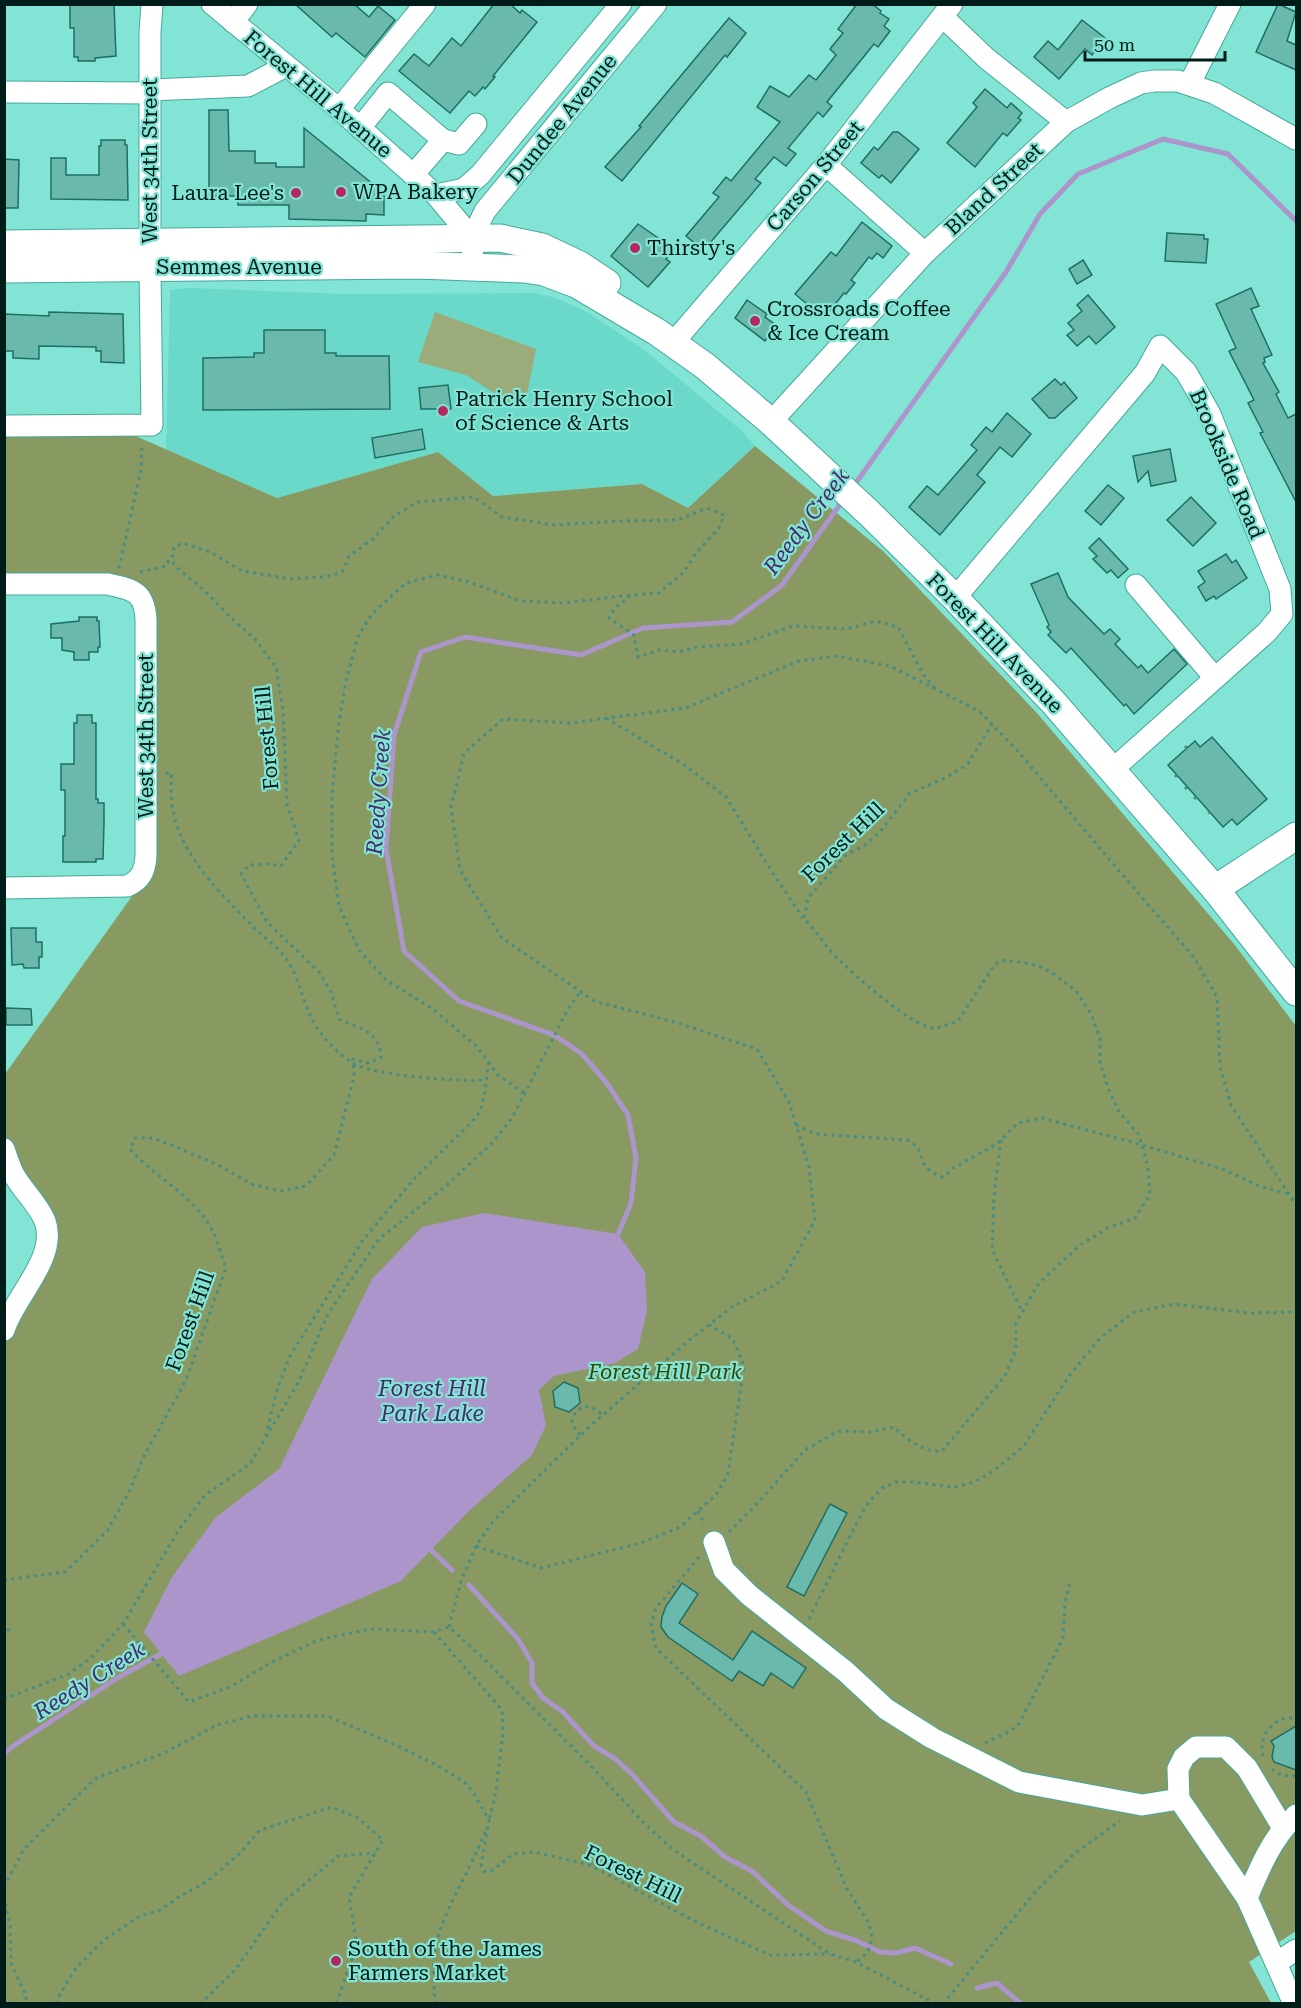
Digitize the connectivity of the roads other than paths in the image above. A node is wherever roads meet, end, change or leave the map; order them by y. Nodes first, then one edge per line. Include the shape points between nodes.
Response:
1 (152, 4) edge
2 (212, 4) edge
3 (247, 4) edge
4 (425, 4) edge
5 (621, 4) edge
6 (656, 4) edge
7 (1230, 4) edge
8 (948, 10) edge
9 (233, 22) junction
10 (286, 66) junction
11 (1191, 83) junction
12 (150, 91) junction
13 (4, 92) edge
14 (339, 109) junction
15 (1066, 122) junction
16 (476, 124) dead end
17 (360, 128) junction
18 (1296, 139) edge
19 (443, 140) junction
20 (494, 159) junction
21 (826, 165) junction
22 (413, 175) junction
23 (516, 175) junction
24 (436, 195) junction
25 (472, 238) junction
26 (4, 244) edge
27 (925, 253) junction
28 (150, 255) junction
29 (473, 267) junction
30 (4, 269) edge
31 (665, 338) junction
32 (11, 426) edge
33 (779, 429) junction
34 (4, 443) edge
35 (4, 584) edge
36 (1136, 585) dead end
37 (955, 598) junction
38 (1215, 678) junction
39 (1112, 770) junction
40 (1296, 836) edge
41 (4, 888) edge
42 (1215, 889) junction
43 (1296, 992) edge
44 (4, 1149) edge
45 (4, 1330) edge
46 (714, 1542) road end
47 (1179, 1799) junction
48 (1290, 1821) edge
49 (1247, 1898) junction
50 (1296, 1950) edge
51 (1276, 1963) junction
52 (1294, 2004) edge

1 - 12 street, West 34th Street
2 - 9 street, Forest Hill Avenue
3 - 9 street
4 - 14 street
5 - 20 street, Dundee Avenue
6 - 23 street, Dundee Avenue
7 - 11 street
8 - 15 street via 986,58
8 - 21 street, Carson Street
9 - 10 street, Forest Hill Avenue
10 - 12 street via 248,86
10 - 14 street, Forest Hill Avenue
11 - 15 street, Bland Street via 1141,83
11 - 18 street, Bland Street
12 - 13 street
12 - 28 street, West 34th Street
14 - 17 street, Forest Hill Avenue
15 - 27 street, Bland Street
16 - 19 street via 459,144
17 - 19 street via 388,93
17 - 22 street, Forest Hill Avenue
19 - 22 street
20 - 23 street
20 - 24 street, Dundee Avenue via 464,189
21 - 27 street
21 - 31 street, Carson Street
22 - 24 street, Forest Hill Avenue
23 - 25 street, Dundee Avenue via 485,211
24 - 25 street, Forest Hill Avenue
25 - 28 main road, Semmes Avenue
25 - 29 street
25 - 31 main road, Forest Hill Avenue via 500,238 542,247 571,261 611,286
26 - 28 main road, Semmes Avenue
27 - 33 street, Bland Street
28 - 29 main road, Semmes Avenue
28 - 30 main road, Semmes Avenue
28 - 32 street, West 34th Street via 148,425
29 - 31 main road, Forest Hill Avenue via 524,269 561,278 599,296
31 - 33 main road, Forest Hill Avenue via 705,366
32 - 34 street
33 - 37 main road, Forest Hill Avenue
35 - 41 street, West 34th Street via 115,585 138,594 146,619 145,864 139,879 120,887
36 - 38 street
37 - 38 street, Brookside Road via 1145,373 1160,346 1186,372 1210,414 1280,589 1282,614
37 - 39 main road, Forest Hill Avenue
38 - 39 street, Brookside Road
39 - 42 main road, Forest Hill Avenue
40 - 42 main road
42 - 43 main road, Forest Hill Avenue
44 - 45 street via 14,1175 44,1220 48,1236 42,1261
46 - 47 street via 724,1570 749,1595 886,1708 932,1738 1020,1782 1142,1805
47 - 48 street via 1178,1769 1184,1757 1196,1747 1226,1747
47 - 49 street
48 - 49 street via 1262,1862
49 - 51 street
50 - 51 street
51 - 52 street

